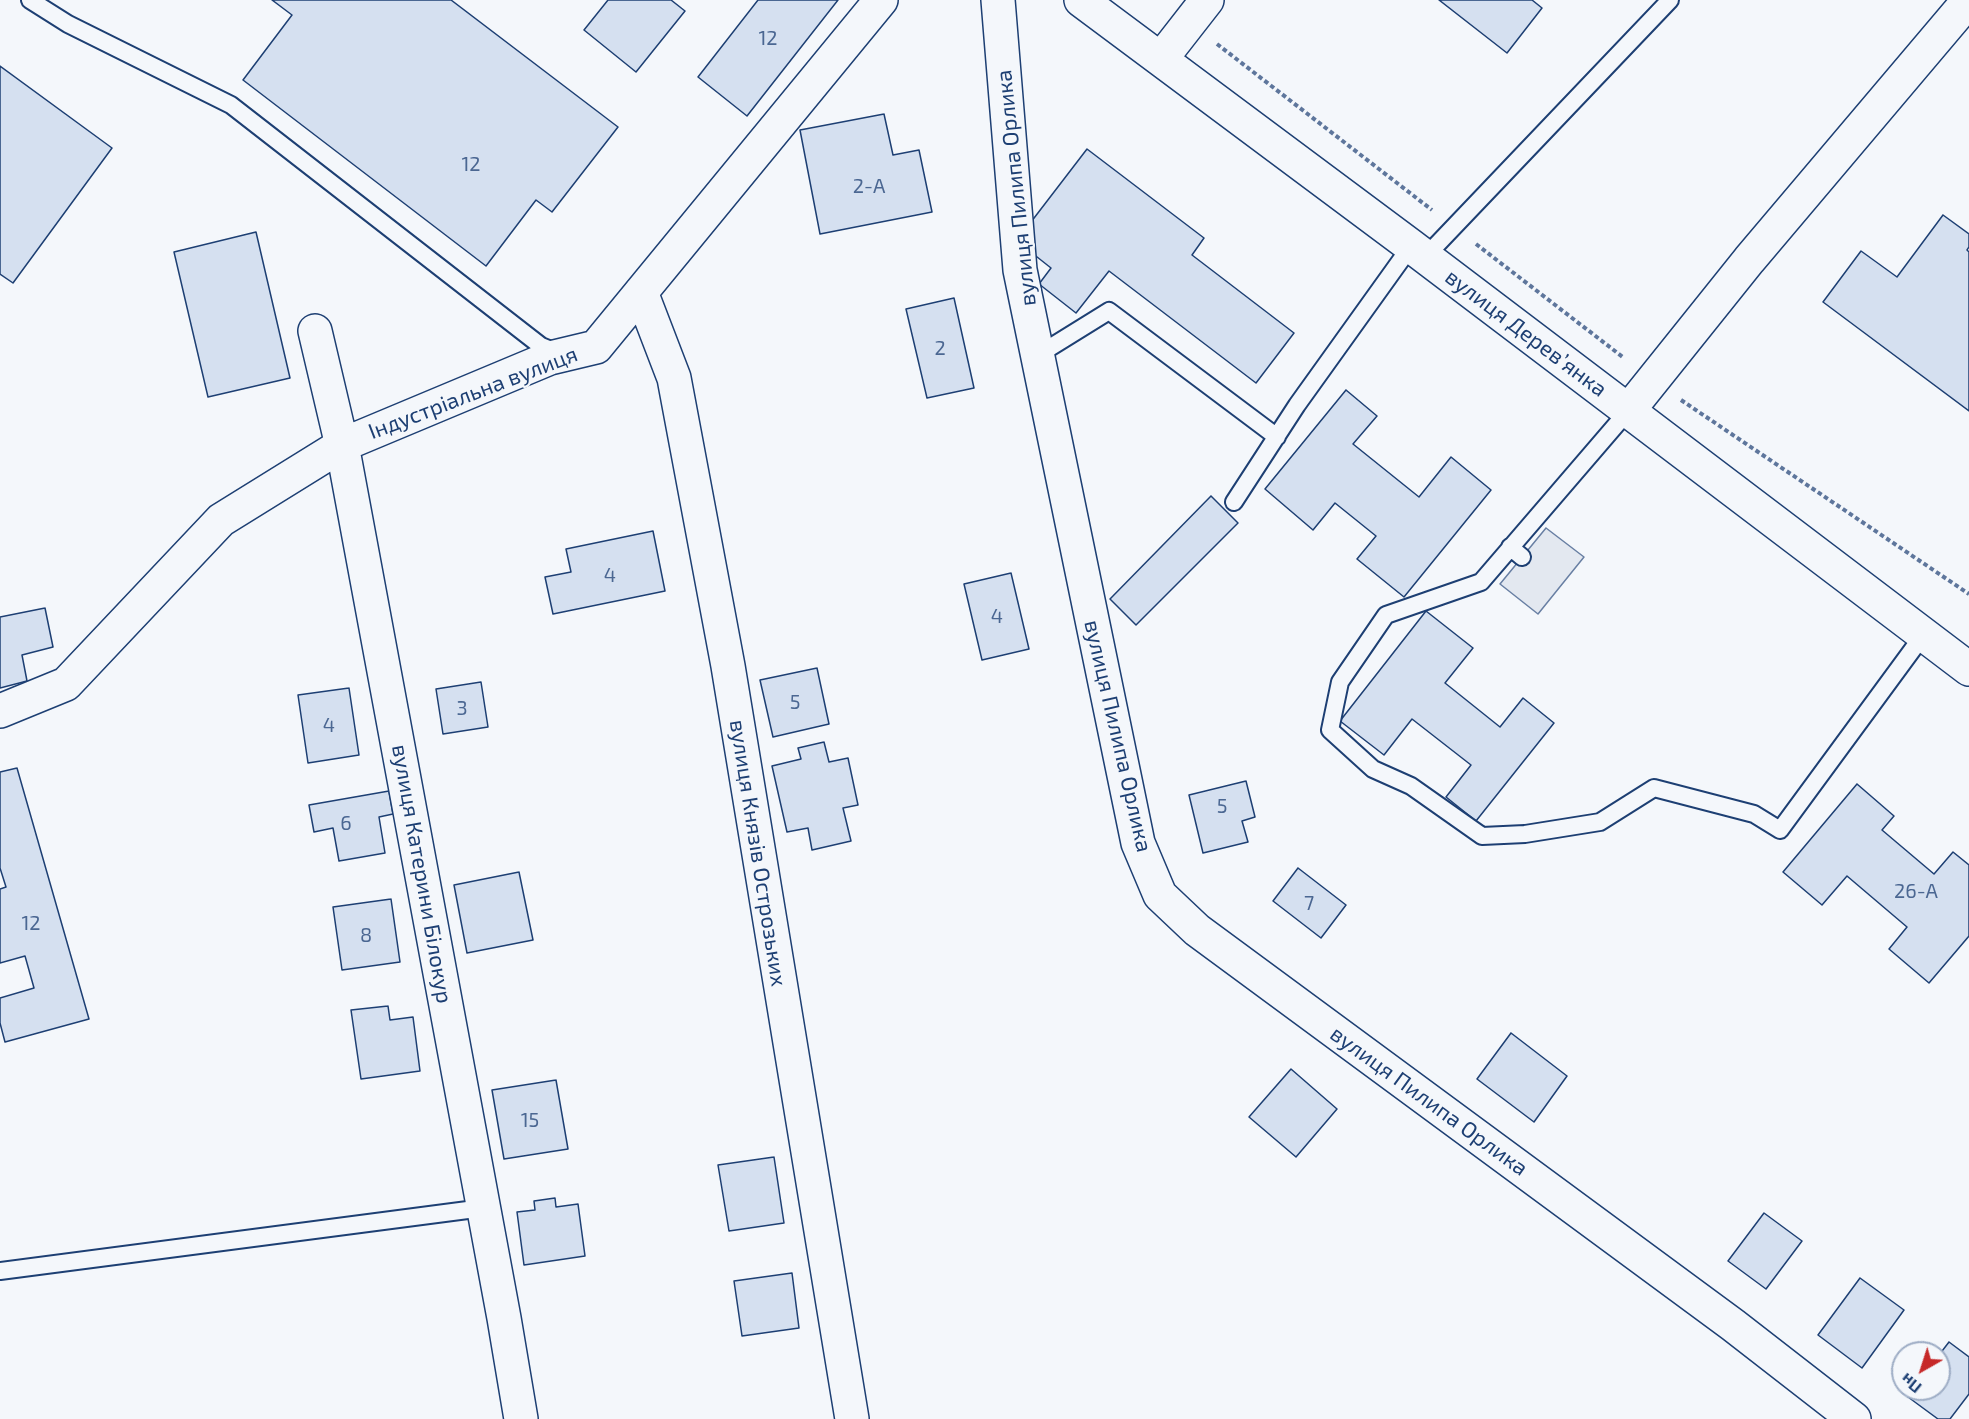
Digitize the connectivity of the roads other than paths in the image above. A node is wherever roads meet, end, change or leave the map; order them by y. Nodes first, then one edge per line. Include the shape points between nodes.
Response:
1 (30, 0) edge
2 (880, 0) edge
3 (998, 0) edge
4 (1082, 0) edge
5 (1207, 0) edge
6 (1670, 0) edge
7 (1969, 0) edge
8 (1161, 59) junction
9 (1418, 251) junction
10 (641, 292) junction
11 (315, 332) dead end
12 (567, 354) junction
13 (1038, 355) junction
14 (1628, 411) junction
15 (1277, 437) junction
16 (342, 445) junction
17 (1234, 502) dead end
18 (1924, 634) junction
19 (1969, 669) edge
20 (0, 711) edge
21 (483, 1208) junction
22 (0, 1271) edge
23 (521, 1419) edge
24 (852, 1419) edge
25 (1854, 1419) edge

1 - 12 lane via 68,24 231,105 541,346
2 - 10 street, Індустріальна вулиця
3 - 13 street, вулиця Пилипа Орлика via 1020,270
4 - 8 street, вулиця Деревʼянка
5 - 8 street
6 - 9 lane
7 - 14 street via 1749,260
8 - 9 street, вулиця Деревʼянка
9 - 14 street, вулиця Деревʼянка
9 - 15 lane via 1297,405
10 - 12 street, Індустріальна вулиця via 596,347
10 - 24 street, вулиця Князів Острозьких via 674,378 723,643
11 - 16 street, вулиця Катерини Білокур
12 - 16 street, Індустріальна вулиця
13 - 15 lane via 1109,312
13 - 25 street, вулиця Пилипа Орлика via 1138,843 1160,895 1197,930
14 - 18 street, вулиця Деревʼянка
14 - 18 lane via 1516,552 1481,582 1386,615 1340,682 1330,730 1373,769 1411,786 1482,836 1525,834 1600,822 1654,788 1754,814 1780,830
15 - 17 lane
16 - 20 street, Індустріальна вулиця via 221,520 66,684
16 - 21 street, вулиця Катерини Білокур
18 - 19 street, вулиця Деревʼянка
21 - 22 lane
21 - 23 street, вулиця Катерини Білокур

